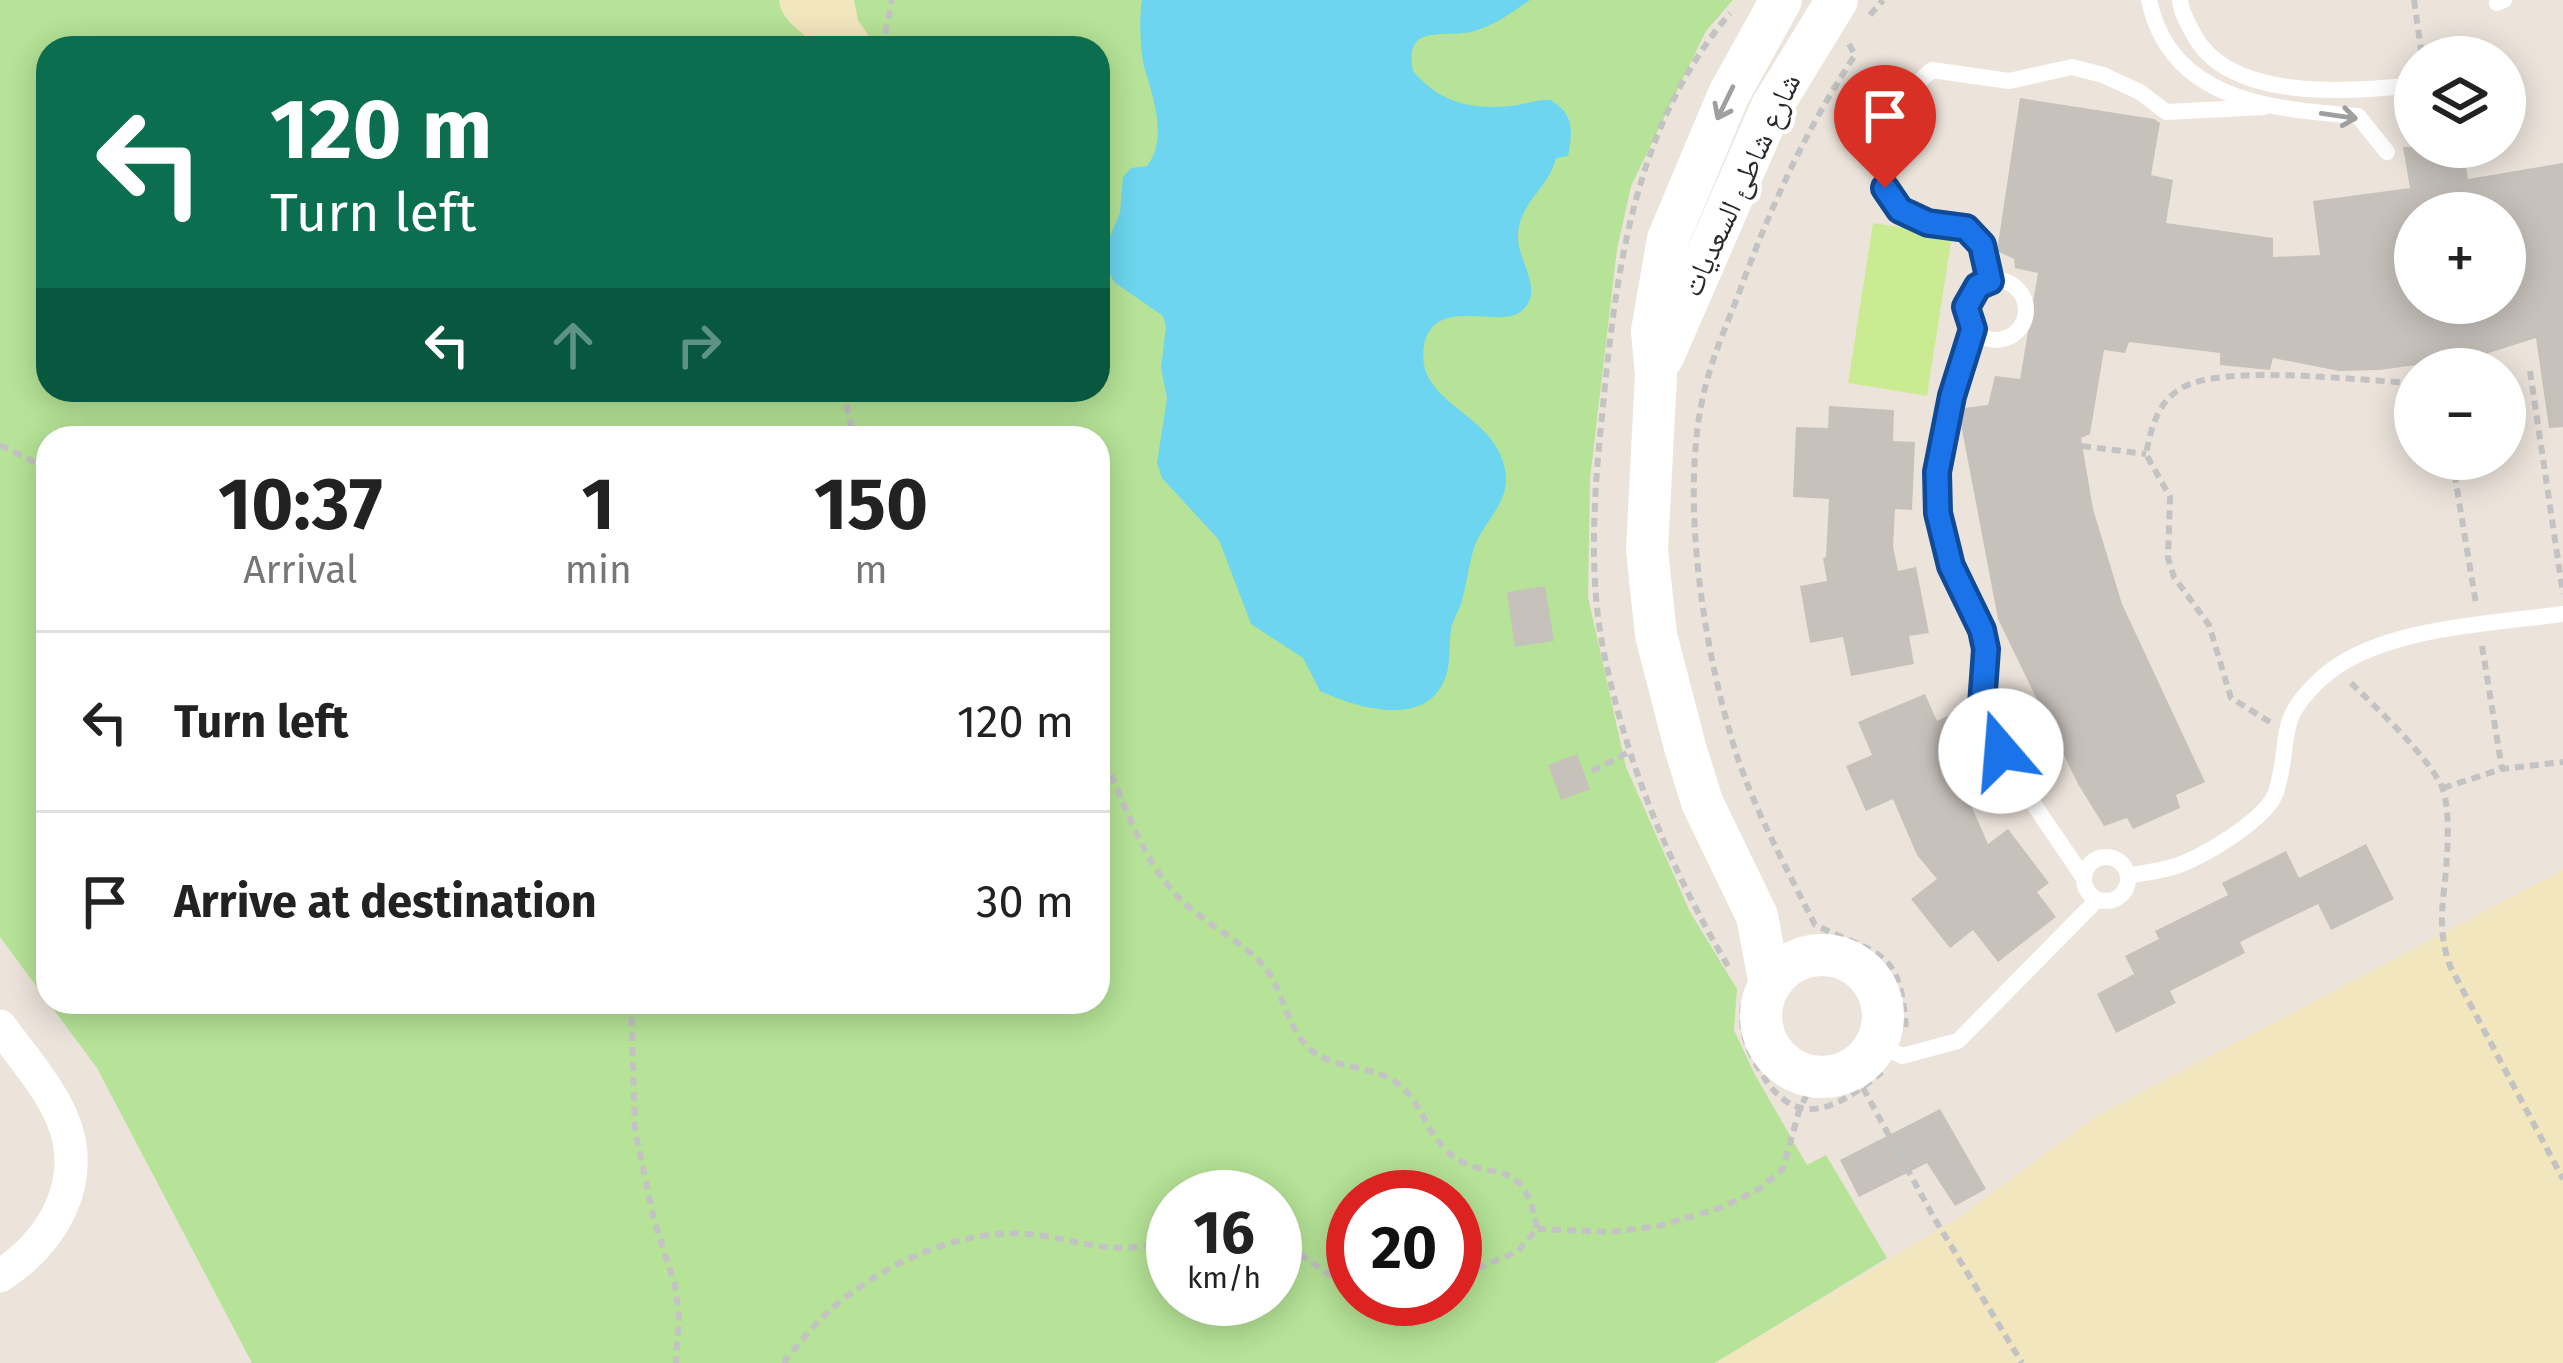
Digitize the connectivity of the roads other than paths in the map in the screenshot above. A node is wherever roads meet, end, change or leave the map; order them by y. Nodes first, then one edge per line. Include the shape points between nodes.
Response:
1 (1781, 0) edge
2 (1838, 0) edge
3 (2149, 0) edge
4 (2180, 0) edge
5 (1757, 44) junction
6 (1797, 64) junction
7 (2394, 87) edge
8 (2264, 106) junction
9 (2387, 152) dead end
10 (1990, 281) junction
11 (1973, 329) junction
12 (1656, 375) junction
13 (2563, 614) edge
14 (2128, 876) junction
15 (2084, 878) junction
16 (2097, 900) junction
17 (1757, 916) junction
18 (1817, 956) junction
19 (1770, 985) junction
20 (0, 1026) edge
21 (1890, 1049) junction
22 (0, 1276) edge

1 - 5 street, شارع شاطئ السعديات
2 - 6 street, شارع شاطئ السعديات
3 - 8 lane via 2153,22 2191,73
4 - 7 lane via 2200,46 2230,70 2283,87
5 - 6 street
5 -> 12 street, شارع شاطئ السعديات via 1668,238 1652,331
6 - 12 street, شارع شاطئ السعديات
8 -> 9 lane via 2358,116
8 - 10 lane via 2166,112 2140,92 2072,67 2008,81 1932,70 1902,99 1888,130 1885,188 1900,210 1966,228 1982,245
10 - 11 lane via 1966,307
10 - 11 lane via 2014,286 2025,320 2008,338
11 - 15 lane via 1937,472 1938,513 1951,566 1982,630 1986,725
12 - 17 street, شارع شاطئ السعديات via 1647,550 1656,635 1702,802
13 - 14 lane via 2361,652 2303,696 2284,728 2276,794 2265,809 2202,854
14 - 15 lane via 2110,857 2087,866
14 - 16 lane via 2120,896
15 - 16 lane
16 - 21 lane via 1958,1041
17 - 18 street, شارع شاطئ السعديات via 1785,944
17 - 19 street, شارع شاطئ السعديات
18 - 19 street via 1786,968
18 - 21 street via 1852,963 1877,989
19 - 21 street via 1761,1012 1770,1047 1807,1094
20 - 22 street via 62,1118 70,1156 51,1231

